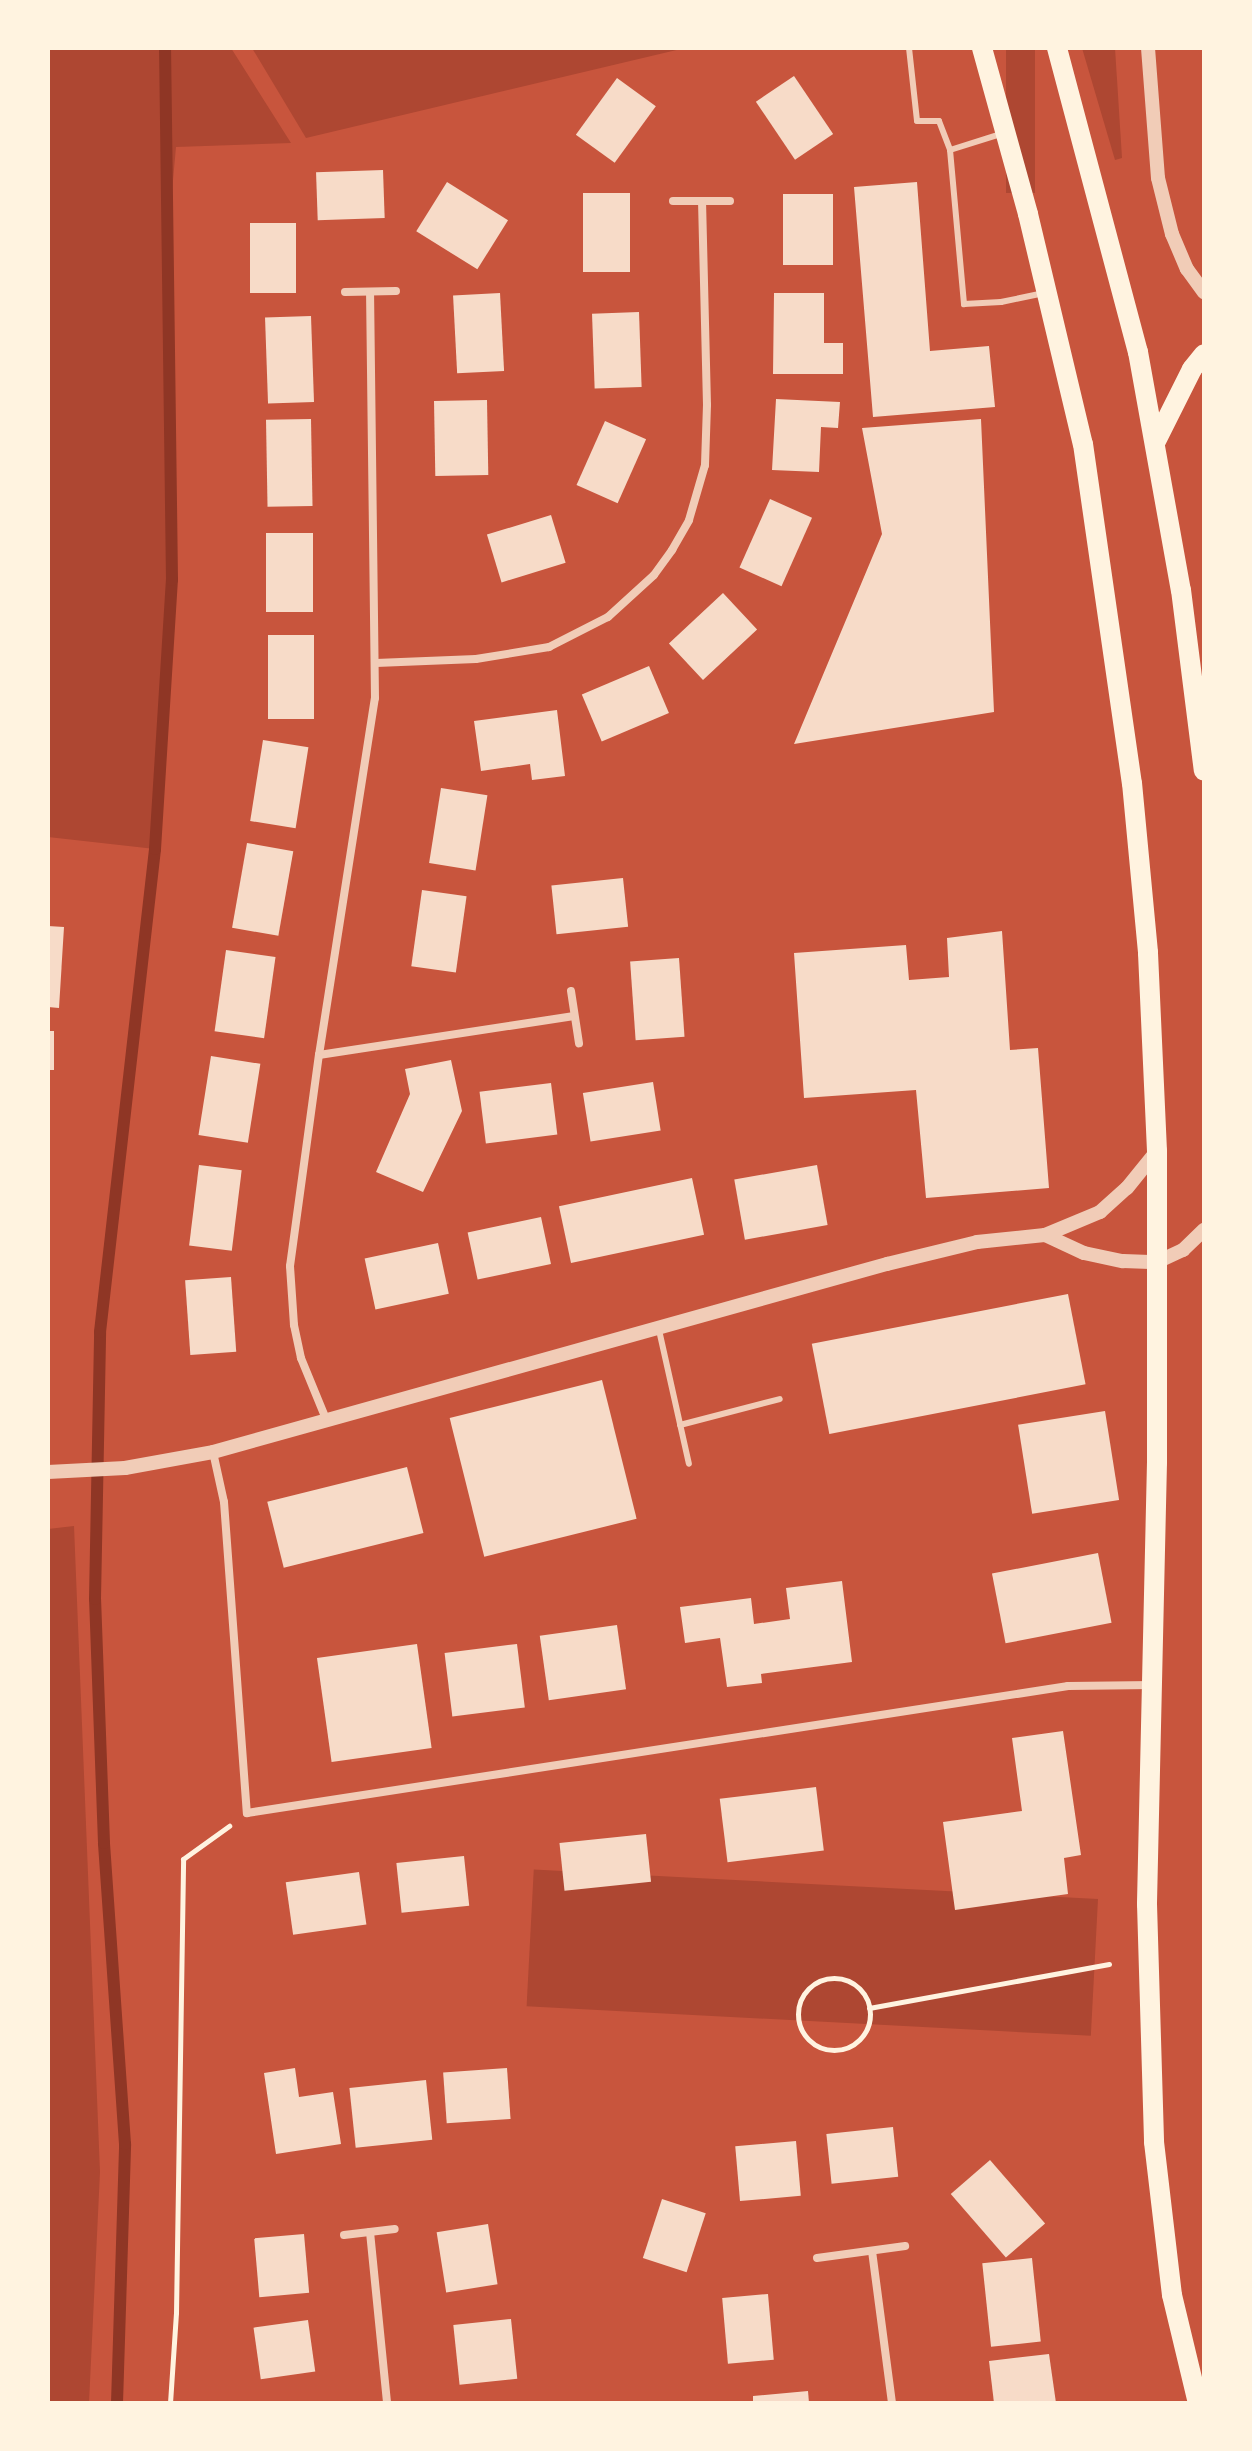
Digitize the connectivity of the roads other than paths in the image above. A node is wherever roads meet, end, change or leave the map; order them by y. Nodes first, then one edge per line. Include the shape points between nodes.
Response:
1 (909, 48) edge
2 (982, 48) edge
3 (1057, 48) edge
4 (1148, 48) edge
5 (1006, 132) junction
6 (950, 150) junction
7 (673, 201) dead end
8 (702, 201) junction
9 (730, 201) dead end
10 (396, 291) dead end
11 (345, 292) dead end
12 (370, 292) junction
13 (1048, 292) junction
14 (1204, 292) edge
15 (1204, 354) edge
16 (1156, 441) junction
17 (376, 663) junction
18 (1204, 771) edge
19 (571, 991) dead end
20 (574, 1016) junction
21 (579, 1043) dead end
22 (319, 1055) junction
23 (1157, 1151) junction
24 (1204, 1230) edge
25 (1045, 1235) junction
26 (1157, 1262) junction
27 (658, 1327) junction
28 (780, 1399) dead end
29 (326, 1419) junction
30 (680, 1425) junction
31 (213, 1452) junction
32 (689, 1464) dead end
33 (48, 1472) edge
34 (1153, 1685) junction
35 (395, 2229) dead end
36 (370, 2232) junction
37 (344, 2235) dead end
38 (905, 2246) dead end
39 (872, 2251) junction
40 (817, 2258) dead end
41 (387, 2403) edge
42 (892, 2403) edge
43 (1198, 2403) edge

1 - 6 lane via 917,121 939,121
2 - 5 main road
3 - 16 main road via 1136,341
4 - 14 street via 1158,178 1172,234
5 - 6 lane
5 - 13 main road
6 - 13 lane via 964,304
7 - 8 street
8 - 9 street
8 - 17 street via 705,465 689,520 663,563 608,617 549,647 476,659
10 - 12 street
11 - 12 street
12 - 17 street
13 - 23 main road via 1079,424 1132,783 1148,953
15 - 16 main road
16 - 18 main road
17 - 22 street via 370,739
19 - 20 street
20 - 21 street
20 - 22 street
22 - 29 street via 290,1281 301,1358
23 - 25 street via 1100,1212
23 - 26 main road
24 - 26 street via 1183,1250
25 - 26 street via 1084,1253
25 - 27 street via 977,1242
26 - 34 main road
27 - 29 street
27 - 30 lane
28 - 30 lane
29 - 31 street
30 - 32 lane
31 - 33 street via 125,1468
31 - 34 street via 224,1502 247,1813 1068,1686
34 - 43 main road via 1147,1904 1154,2142 1172,2295
35 - 36 street
36 - 37 street
36 - 41 street
38 - 39 street
39 - 40 street
39 - 42 street

